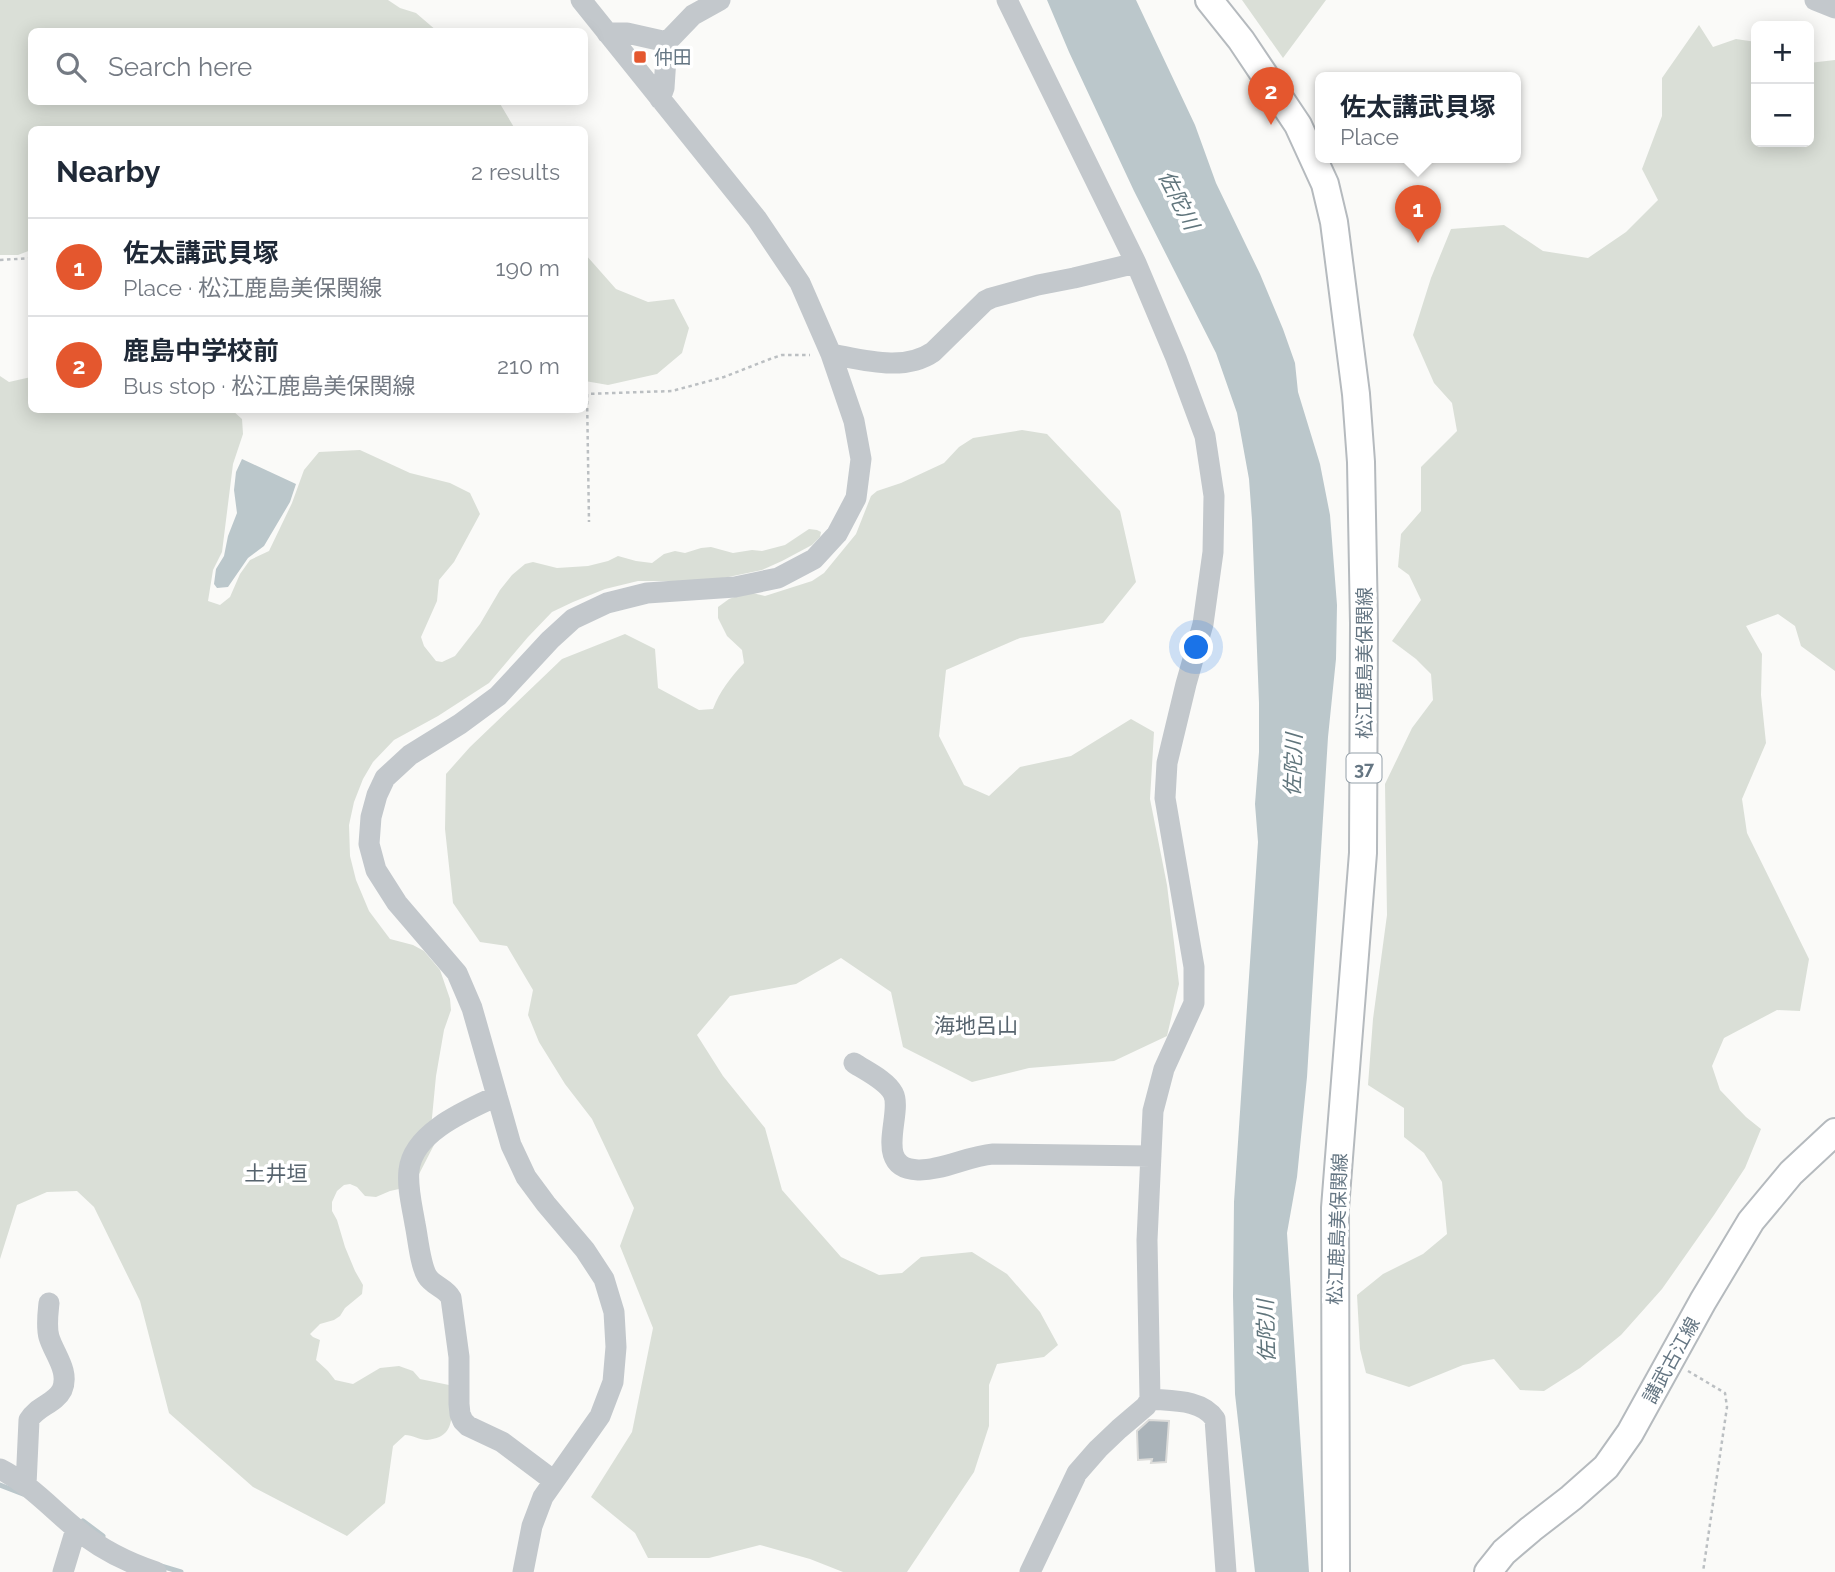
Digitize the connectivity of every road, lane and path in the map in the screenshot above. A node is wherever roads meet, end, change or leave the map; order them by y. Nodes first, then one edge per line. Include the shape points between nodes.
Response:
1 (581, 0) edge
2 (720, 0) edge
3 (1007, 0) edge
4 (1209, 0) edge
5 (1815, 0) edge
6 (1835, 8) edge
7 (607, 33) junction
8 (667, 42) junction
9 (660, 99) junction
10 (1315, 162) edge
11 (1315, 163) edge
12 (28, 258) edge
13 (0, 260) edge
14 (1136, 263) junction
15 (831, 354) junction
16 (588, 394) edge
17 (586, 413) edge
18 (589, 522) dead end
19 (854, 1063) dead end
20 (497, 1096) junction
21 (1835, 1132) edge
22 (1151, 1156) junction
23 (49, 1303) dead end
24 (1671, 1361) junction
25 (1150, 1399) junction
26 (0, 1469) edge
27 (554, 1481) junction
28 (32, 1491) junction
29 (76, 1529) junction
30 (63, 1572) edge
31 (156, 1572) edge
32 (523, 1572) edge
33 (1031, 1572) edge
34 (1226, 1572) edge
35 (1336, 1572) edge
36 (1488, 1572) edge
37 (1703, 1572) edge

1 - 7 street
2 - 8 street via 693,15
3 - 14 street
4 - 10 main road, 松江鹿島美保関線 / 37 via 1298,125
5 - 6 street
7 - 8 street
7 - 9 street
8 - 9 street
9 - 15 street via 765,229 800,283
11 - 35 main road, 松江鹿島美保関線 / 37 via 1336,234 1356,394 1364,623 1363,853 1335,1208
12 - 13 path
14 - 15 street via 991,298 933,352 916,361 886,363
14 - 22 street via 1205,436 1214,496 1213,552 1203,624 1167,762 1165,798 1194,967 1194,1003 1164,1069 1153,1111
15 - 16 path via 782,355 672,391
15 - 20 street via 854,421 860,459 856,498 837,534 814,559 778,578 735,587 647,593 607,603 573,619 498,695 410,755 386,778 377,795 369,844 376,870 397,903 457,974 472,1008
17 - 18 path
19 - 22 street via 895,1096 892,1148 905,1168 920,1170 992,1154
20 - 27 street via 526,1177 604,1279 614,1312 613,1382 600,1416
20 - 27 street via 448,1121 417,1148 409,1167 411,1205 428,1277 452,1298 463,1421 502,1442
21 - 24 main road, 講武古江線 via 1791,1173 1751,1221
22 - 25 street via 1147,1240
23 - 28 street via 48,1334 64,1379 59,1395 29,1420
24 - 36 main road, 講武古江線 via 1606,1467 1504,1552
24 - 37 path via 1725,1392 1727,1407
25 - 33 street via 1077,1473
25 - 34 street via 1198,1406 1215,1419
26 - 28 street
27 - 32 street via 543,1496
28 - 29 street
29 - 30 street
29 - 31 street via 100,1547

